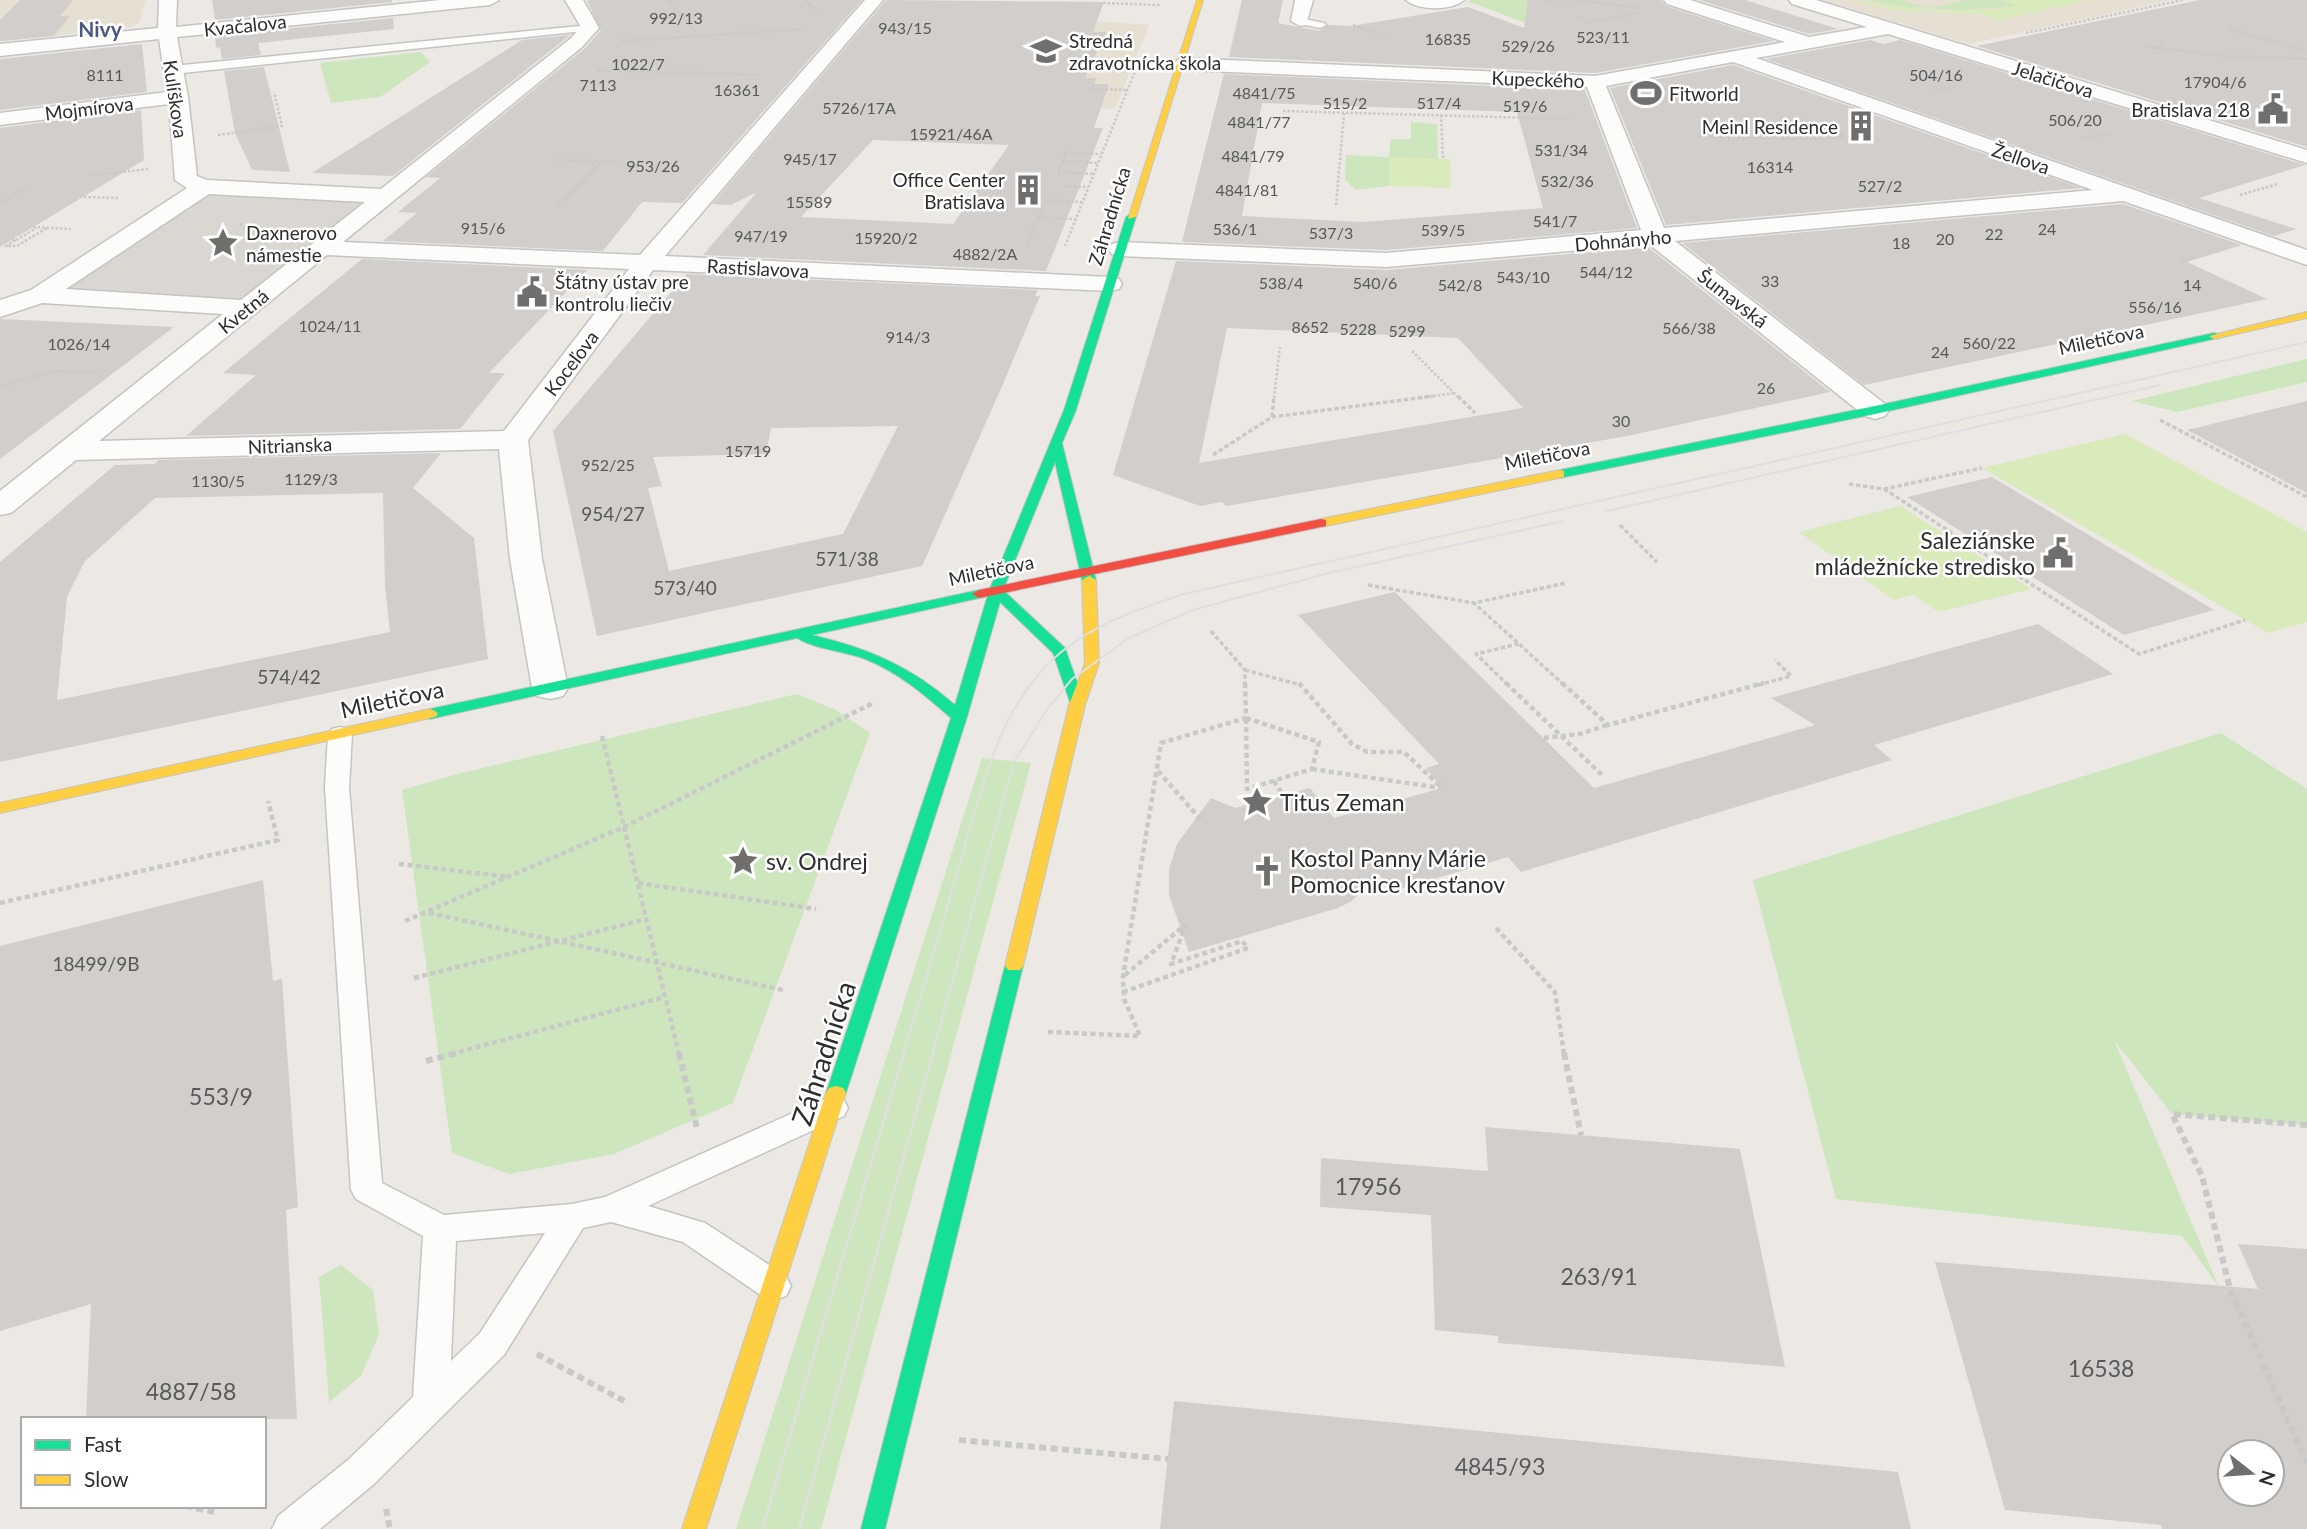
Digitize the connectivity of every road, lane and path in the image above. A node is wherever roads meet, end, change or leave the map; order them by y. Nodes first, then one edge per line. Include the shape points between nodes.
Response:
1 (168, 0) edge
2 (490, 0) edge
3 (573, 0) edge
4 (668, 0) edge
5 (874, 0) edge
6 (1127, 0) edge
7 (1164, 0) edge
8 (1200, 0) edge
9 (1304, 0) edge
10 (1415, 0) edge
11 (1546, 0) edge
12 (1567, 0) edge
13 (1575, 0) edge
14 (1673, 0) edge
15 (1798, 0) edge
16 (2183, 0) edge
17 (1462, 2) edge
18 (1103, 4) dead end
19 (1111, 4) junction
20 (1162, 5) junction
21 (1158, 13) dead end
22 (1576, 18) dead end
23 (1312, 23) joint
24 (853, 24) junction
25 (1890, 28) junction
26 (2230, 29) dead end
27 (167, 33) junction
28 (2022, 34) dead end
29 (583, 35) junction
30 (1392, 37) dead end
31 (700, 38) junction
32 (2160, 40) dead end
33 (1809, 43) junction
34 (2144, 46) dead end
35 (2154, 47) junction
36 (2161, 48) junction
37 (0, 50) edge
38 (2307, 51) edge
39 (2155, 55) dead end
40 (1736, 57) junction
41 (2307, 59) edge
42 (267, 61) junction
43 (1181, 64) junction
44 (1137, 66) dead end
45 (173, 70) junction
46 (588, 70) dead end
47 (764, 75) dead end
48 (1595, 82) junction
49 (1092, 89) dead end
50 (1127, 90) junction
51 (178, 97) junction
52 (1283, 111) dead end
53 (1344, 113) junction
54 (1441, 115) junction
55 (0, 118) edge
56 (1813, 120) dead end
57 (1611, 121) junction
58 (1834, 131) dead end
59 (2115, 132) dead end
60 (217, 135) dead end
61 (2075, 141) dead end
62 (1101, 154) junction
63 (2307, 156) edge
64 (1443, 158) dead end
65 (555, 160) dead end
66 (602, 162) junction
67 (620, 162) dead end
68 (1063, 162) junction
69 (1098, 163) junction
70 (155, 169) dead end
71 (1093, 174) junction
72 (92, 175) dead end
73 (2288, 181) dead end
74 (1065, 186) dead end
75 (204, 187) junction
76 (1088, 187) junction
77 (25, 189) dead end
78 (2126, 194) junction
79 (388, 196) junction
80 (2228, 199) dead end
81 (1082, 202) junction
82 (0, 203) edge
83 (1336, 205) dead end
84 (558, 207) dead end
85 (1075, 219) junction
86 (238, 220) dead end
87 (1034, 227) dead end
88 (47, 228) junction
89 (72, 229) dead end
90 (1656, 238) junction
91 (1028, 242) dead end
92 (1064, 247) dead end
93 (321, 248) junction
94 (1120, 249) junction
95 (274, 250) dead end
96 (2307, 258) edge
97 (646, 263) junction
98 (1110, 284) junction
99 (40, 295) junction
100 (246, 308) junction
101 (0, 309) edge
102 (2307, 315) edge
103 (1280, 347) dead end
104 (1412, 351) dead end
105 (163, 376) junction
106 (0, 387) edge
107 (1455, 393) junction
108 (1875, 411) junction
109 (1475, 413) dead end
110 (1272, 417) junction
111 (2160, 420) dead end
112 (513, 440) junction
113 (1057, 444) junction
114 (67, 452) junction
115 (1213, 455) dead end
116 (1982, 468) dead end
117 (1849, 484) dead end
118 (1884, 489) junction
119 (2307, 497) edge
120 (0, 506) edge
121 (1620, 525) dead end
122 (1657, 562) dead end
123 (1089, 570) junction
124 (1566, 583) dead end
125 (1368, 585) dead end
126 (996, 591) junction
127 (1474, 603) junction
128 (2245, 620) dead end
129 (1211, 631) dead end
130 (794, 635) junction
131 (1519, 644) junction
132 (1775, 660) dead end
133 (1245, 670) junction
134 (550, 688) junction
135 (876, 702) dead end
136 (1077, 705) junction
137 (959, 717) junction
138 (1246, 718) junction
139 (1608, 725) junction
140 (340, 734) junction
141 (602, 736) dead end
142 (1561, 736) junction
143 (1544, 738) dead end
144 (1312, 769) junction
145 (1157, 771) junction
146 (1602, 775) dead end
147 (1274, 781) junction
148 (1283, 795) dead end
149 (268, 801) dead end
150 (0, 808) edge
151 (1201, 820) dead end
152 (624, 827) junction
153 (400, 864) dead end
154 (510, 877) junction
155 (638, 883) junction
156 (0, 903) edge
157 (816, 909) dead end
158 (429, 913) junction
159 (646, 919) junction
160 (405, 921) dead end
161 (1496, 928) dead end
162 (559, 942) junction
163 (657, 961) junction
164 (1123, 976) junction
165 (414, 978) dead end
166 (783, 990) dead end
167 (1123, 992) junction
168 (665, 997) junction
169 (1048, 1032) dead end
170 (426, 1061) dead end
171 (833, 1108) junction
172 (2307, 1125) edge
173 (698, 1132) dead end
174 (1581, 1135) dead end
175 (611, 1209) junction
176 (572, 1217) junction
177 (440, 1229) junction
178 (774, 1286) junction
179 (532, 1352) dead end
180 (431, 1402) junction
181 (626, 1402) dead end
182 (959, 1440) dead end
183 (1168, 1459) dead end
184 (2307, 1463) edge
185 (195, 1508) edge
186 (386, 1511) dead end
187 (214, 1512) dead end
188 (291, 1529) edge
189 (390, 1529) edge
190 (694, 1529) edge
191 (873, 1529) edge

1 - 27 street, Kulíškova
2 - 27 street, Kvačalova
3 - 29 street
4 - 31 path
5 - 24 street, Koceľova
6 - 19 path
7 - 20 path
8 - 43 street, Záhradnícka
9 - 23 street
10 - 17 street
11 - 12 path
13 - 22 path via 1650,10 1591,22
14 - 33 street
15 - 25 street, Jelačičova
16 - 28 path
18 - 19 path
19 - 20 path
20 - 21 path
23 - 30 path via 1355,26
24 - 31 path
24 - 97 street, Koceľova
25 - 33 street, Kupeckého
25 - 63 street, Jelačičova
26 - 38 path
27 - 37 street, Kvačalova
27 - 45 street, Kulíškova
29 - 31 path
29 - 42 lane
29 - 79 street, Kvetná
32 - 36 path
33 - 40 street, Kupeckého
34 - 35 path
35 - 36 path
35 - 39 path
36 - 41 path
40 - 48 street, Kupeckého
40 - 78 street, Žellova
42 - 45 lane
42 - 60 path via 282,126
43 - 48 street, Kupeckého
43 - 94 street, Záhradnícka
44 - 50 path
45 - 51 street, Kulíškova
46 - 47 path
48 - 57 street
49 - 50 path
50 - 62 path
51 - 55 street, Mojmírova
51 - 75 street, Kulíškova via 186,180
52 - 53 path
53 - 54 path
53 - 83 path
54 - 57 path
54 - 64 path
56 - 58 path via 1795,119 1699,138 1846,136
57 - 90 street
59 - 61 path
62 - 68 path via 1065,154
62 - 69 path
65 - 66 path
66 - 67 path
66 - 84 path
68 - 69 path
68 - 71 path via 1058,173
69 - 71 path
70 - 72 path
71 - 76 path
73 - 80 path
74 - 76 path
75 - 79 street
75 - 99 street
76 - 81 path
77 - 82 path
78 - 90 street, Dohnányho
78 - 96 street, Žellova
79 - 93 street, Kvetná
81 - 85 path
81 - 85 path via 1047,200 1038,218
85 - 92 path
86 - 95 path via 240,227
87 - 91 path
88 - 88 path via 35,227 6,246 17,246
88 - 89 path
90 - 94 street, Dohnányho via 1387,260
90 - 108 street, Šumavská
93 - 97 street, Rastislavova
93 - 100 street, Kvetná
94 - 98 street, Záhradnícka
97 - 98 street, Rastislavova
97 - 112 street, Koceľova
98 - 113 street, Záhradnícka
99 - 100 street
99 - 101 street
100 - 105 street, Kvetná
102 - 108 street, Miletičova
103 - 110 path
104 - 107 path
105 - 106 path via 54,371
105 - 114 street, Kvetná
107 - 109 path
107 - 110 path
108 - 123 street, Miletičova
110 - 115 path
111 - 119 path
112 - 114 street, Nitrianska
112 - 134 street via 526,559
113 - 123 street
113 - 126 street, Záhradnícka
114 - 120 street, Kvetná
116 - 118 path
117 - 118 path
118 - 128 path via 2139,654
121 - 122 path
123 - 126 street, Miletičova
123 - 136 street via 1092,663
124 - 127 path
125 - 127 path
126 - 130 street, Miletičova
126 - 136 street via 1060,651
126 - 137 street, Záhradnícka
127 - 131 path
129 - 133 path
130 - 134 street, Miletičova
130 - 137 street, Miletičova via 866,652 921,682
131 - 139 path
131 - 142 path via 1476,654
132 - 139 path via 1791,676
133 - 138 path
133 - 144 path via 1299,683 1352,744 1367,752 1404,752 1442,788
134 - 140 street, Miletičova
135 - 152 path
136 - 191 street
137 - 171 street, Záhradnícka
138 - 144 path via 1319,742
138 - 145 path via 1161,743
138 - 147 path via 1247,789
139 - 142 path
140 - 150 street, Miletičova
140 - 177 lane via 337,788 367,1191
141 - 152 path
142 - 143 path
142 - 146 path
144 - 147 path
145 - 151 path
145 - 164 path
147 - 148 path
149 - 156 path via 278,840
152 - 154 path
152 - 155 path
153 - 154 path
154 - 158 path
155 - 157 path
155 - 159 path
158 - 160 path
158 - 162 path
159 - 162 path
159 - 163 path
161 - 174 path via 1555,992
162 - 163 path
162 - 165 path
163 - 166 path
163 - 168 path
164 - 167 path
164 - 167 path via 1186,924 1171,964 1242,941 1248,948
167 - 169 path via 1140,1035
168 - 170 path
168 - 173 path
171 - 175 lane
171 - 178 street, Záhradnícka
172 - 184 path via 2172,1114 2202,1176 2230,1289
175 - 176 lane
175 - 178 lane via 693,1232
176 - 177 lane
176 - 180 lane via 492,1344
177 - 180 lane
178 - 190 street, Záhradnícka
179 - 181 path
180 - 188 lane via 361,1472
182 - 183 path
185 - 187 path
186 - 189 path

